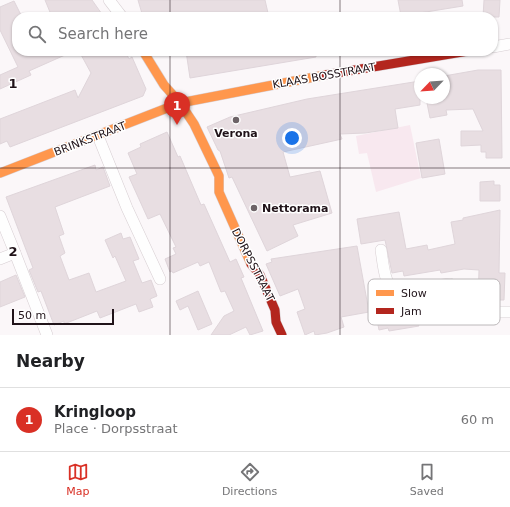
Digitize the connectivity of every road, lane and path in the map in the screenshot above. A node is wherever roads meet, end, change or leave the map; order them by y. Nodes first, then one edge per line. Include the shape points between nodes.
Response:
1 (109, 0) edge
2 (116, 0) edge
3 (118, 12) edge
4 (119, 12) edge
5 (510, 44) edge
6 (498, 46) edge
7 (146, 56) edge
8 (438, 56) edge
9 (180, 103) junction
10 (98, 136) junction
11 (0, 174) edge
12 (0, 216) edge
13 (381, 250) dead end
14 (15, 253) junction
15 (0, 259) edge
16 (160, 279) dead end
17 (387, 279) edge
18 (47, 335) edge
19 (282, 335) edge

1 - 3 street
2 - 4 street
5 - 6 street
7 - 9 street, DORPSSTRAAT via 164,85
8 - 9 street, KLAAS BOSSTRAAT
9 - 10 street, BRINKSTRAAT
9 - 19 street, DORPSSTRAAT via 194,124 218,176 218,192 251,264 260,275 275,310 276,322
10 - 11 street, BRINKSTRAAT
10 - 16 street via 127,208
12 - 14 street
13 - 17 street
14 - 15 street
14 - 18 street

